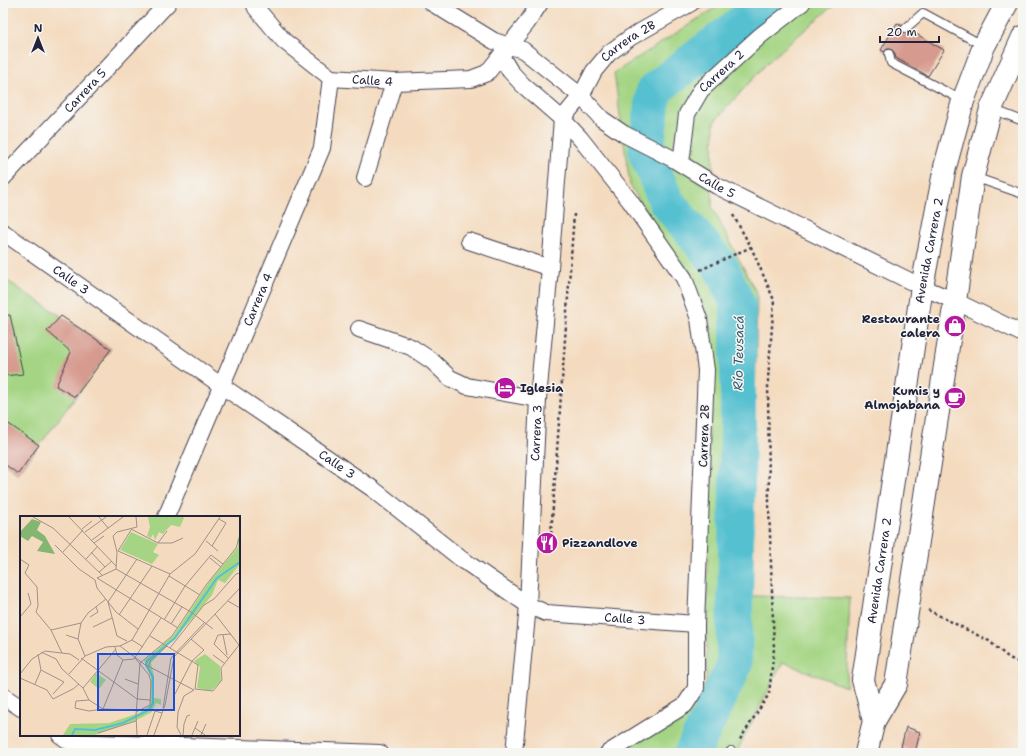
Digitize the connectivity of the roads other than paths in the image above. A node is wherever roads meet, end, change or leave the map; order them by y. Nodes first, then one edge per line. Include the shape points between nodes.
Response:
1 (168, 3) edge
2 (254, 3) edge
3 (432, 3) edge
4 (540, 3) edge
5 (691, 3) edge
6 (802, 3) edge
7 (1008, 3) edge
8 (906, 28) dead end
9 (1023, 37) edge
10 (984, 46) junction
11 (504, 51) junction
12 (889, 54) dead end
13 (331, 78) junction
14 (394, 82) junction
15 (581, 96) junction
16 (963, 101) junction
17 (991, 109) junction
18 (562, 119) junction
19 (1023, 121) edge
20 (677, 161) junction
21 (973, 176) junction
22 (3, 178) edge
23 (365, 178) dead end
24 (1023, 194) edge
25 (3, 232) edge
26 (469, 241) dead end
27 (550, 268) junction
28 (922, 287) junction
29 (955, 301) junction
30 (359, 329) dead end
31 (1023, 334) edge
32 (222, 386) junction
33 (538, 399) junction
34 (166, 516) edge
35 (528, 605) junction
36 (696, 624) junction
37 (3, 696) edge
38 (20, 707) edge
39 (874, 721) junction
40 (66, 741) edge
41 (380, 753) edge
42 (514, 753) edge
43 (608, 753) edge
44 (866, 753) edge

1 - 22 street, Carrera 5
2 - 13 street via 284,41
3 - 11 street, Calle 5 via 494,41
4 - 11 street
5 - 15 street, Carrera 2B via 631,37 609,53 594,71
6 - 20 street, Carrera 2 via 760,36 701,90 687,114
7 - 10 main road, Avenida Carrera 2
8 - 10 lane via 923,13
9 - 17 main road, Avenida Carrera 2
10 - 16 main road, Avenida Carrera 2
11 - 14 street, Calle 4 via 487,73 471,79
11 - 15 street, Calle 5 via 522,50
11 - 18 street, Carrera 2B via 510,71
12 - 16 lane via 891,63
13 - 14 street, Calle 4
13 - 32 street, Carrera 4 via 322,148
14 - 23 street
15 - 18 street
15 - 20 street, Calle 5 via 602,119 624,134
16 - 17 main road
16 - 28 main road, Avenida Carrera 2 via 945,167
17 - 19 lane
17 - 21 main road, Avenida Carrera 2
18 - 27 street, Carrera 3
18 - 36 street, Carrera 2B via 630,201 684,278 699,319 706,370
20 - 28 street, Calle 5 via 718,186
21 - 24 lane
21 - 29 main road, Avenida Carrera 2
25 - 32 street, Calle 3
26 - 27 street
27 - 33 street, Carrera 3
28 - 29 street, Calle 5
28 - 39 main road, Avenida Carrera 2 via 863,680
29 - 31 street, Calle 5
29 - 39 main road, Avenida Carrera 2 via 896,684
30 - 33 street via 411,347 432,361 450,378 467,386
32 - 34 street, Carrera 4
32 - 35 street, Calle 3 via 373,489 460,558
33 - 35 street, Carrera 3
35 - 36 street, Calle 3 via 546,613
35 - 42 street, Carrera 3
36 - 43 street, Carrera 2B via 696,688 685,706
37 - 38 street
39 - 44 main road, Avenida Carrera 2
40 - 41 street

